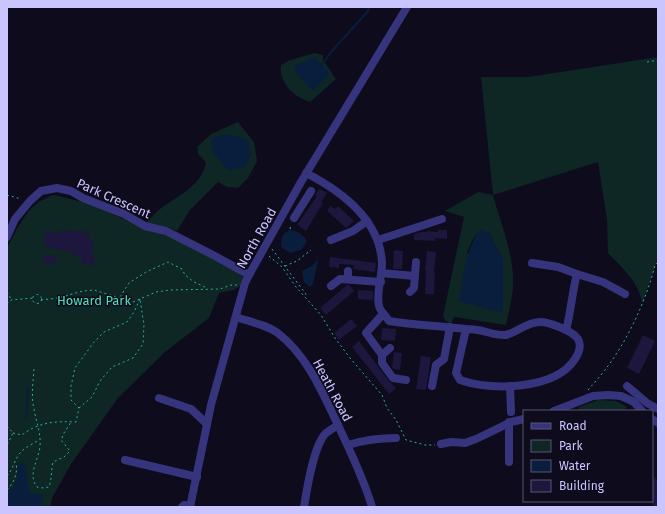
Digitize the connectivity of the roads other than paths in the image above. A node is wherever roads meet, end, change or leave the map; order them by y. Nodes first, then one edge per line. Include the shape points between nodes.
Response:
1 (407, 7) edge
2 (306, 173) junction
3 (311, 191) dead end
4 (290, 202) junction
5 (300, 208) junction
6 (294, 218) dead end
7 (442, 219) dead end
8 (367, 221) junction
9 (7, 237) edge
10 (331, 240) dead end
11 (378, 240) junction
12 (416, 262) dead end
13 (532, 263) dead end
14 (381, 273) junction
15 (577, 274) junction
16 (249, 275) junction
17 (415, 276) junction
18 (381, 282) junction
19 (331, 286) dead end
20 (410, 292) dead end
21 (625, 294) dead end
22 (383, 314) junction
23 (236, 317) junction
24 (450, 327) junction
25 (466, 329) junction
26 (566, 330) junction
27 (390, 348) dead end
28 (382, 355) junction
29 (406, 380) dead end
30 (432, 386) dead end
31 (510, 386) junction
32 (627, 386) dead end
33 (159, 398) dead end
34 (658, 409) edge
35 (557, 410) edge
36 (641, 410) edge
37 (511, 412) dead end
38 (523, 419) edge
39 (509, 422) junction
40 (207, 424) junction
41 (338, 425) junction
42 (396, 438) dead end
43 (440, 444) road end
44 (348, 445) junction
45 (125, 460) dead end
46 (509, 462) dead end
47 (197, 477) junction
48 (188, 507) edge
49 (304, 507) edge
50 (372, 507) edge

1 - 2 street, North Road
2 - 4 street, North Road
2 - 8 street via 344,198
3 - 5 street
4 - 5 street
4 - 16 street, North Road
5 - 6 street
7 - 11 street
8 - 10 street via 353,231
8 - 11 street
9 - 16 street, Park Crescent via 15,219 30,201 41,191 57,188 71,191 145,226 178,237
11 - 14 street
12 - 17 street
13 - 15 street via 558,267
14 - 17 street
14 - 18 street
15 - 21 street via 603,282
15 - 26 street
16 - 23 street, North Road
17 - 20 street via 414,288
18 - 19 street via 348,275
18 - 22 street via 379,307
22 - 24 street via 389,321
22 - 28 street via 366,333
23 - 40 street, North Road via 210,405
23 - 41 street, Heath Road via 278,333 295,350 305,361
24 - 25 street
24 - 30 street via 444,359 436,365
25 - 26 street via 476,329 492,335 506,334 540,322
25 - 31 street via 456,373 460,380 471,384
26 - 31 street via 577,338 580,348 567,369 531,384
27 - 28 street
28 - 29 street via 382,363 393,378
31 - 37 street
32 - 34 street
33 - 40 street via 191,409
35 - 36 street via 593,396 621,396 634,402
38 - 39 street
39 - 43 street via 465,443
39 - 46 street
40 - 47 street, North Road
41 - 44 street, Heath Road
41 - 49 street via 325,434 320,442 308,479
42 - 44 street via 377,438
44 - 50 street, Heath Road
45 - 47 street
47 - 48 street, North Road

